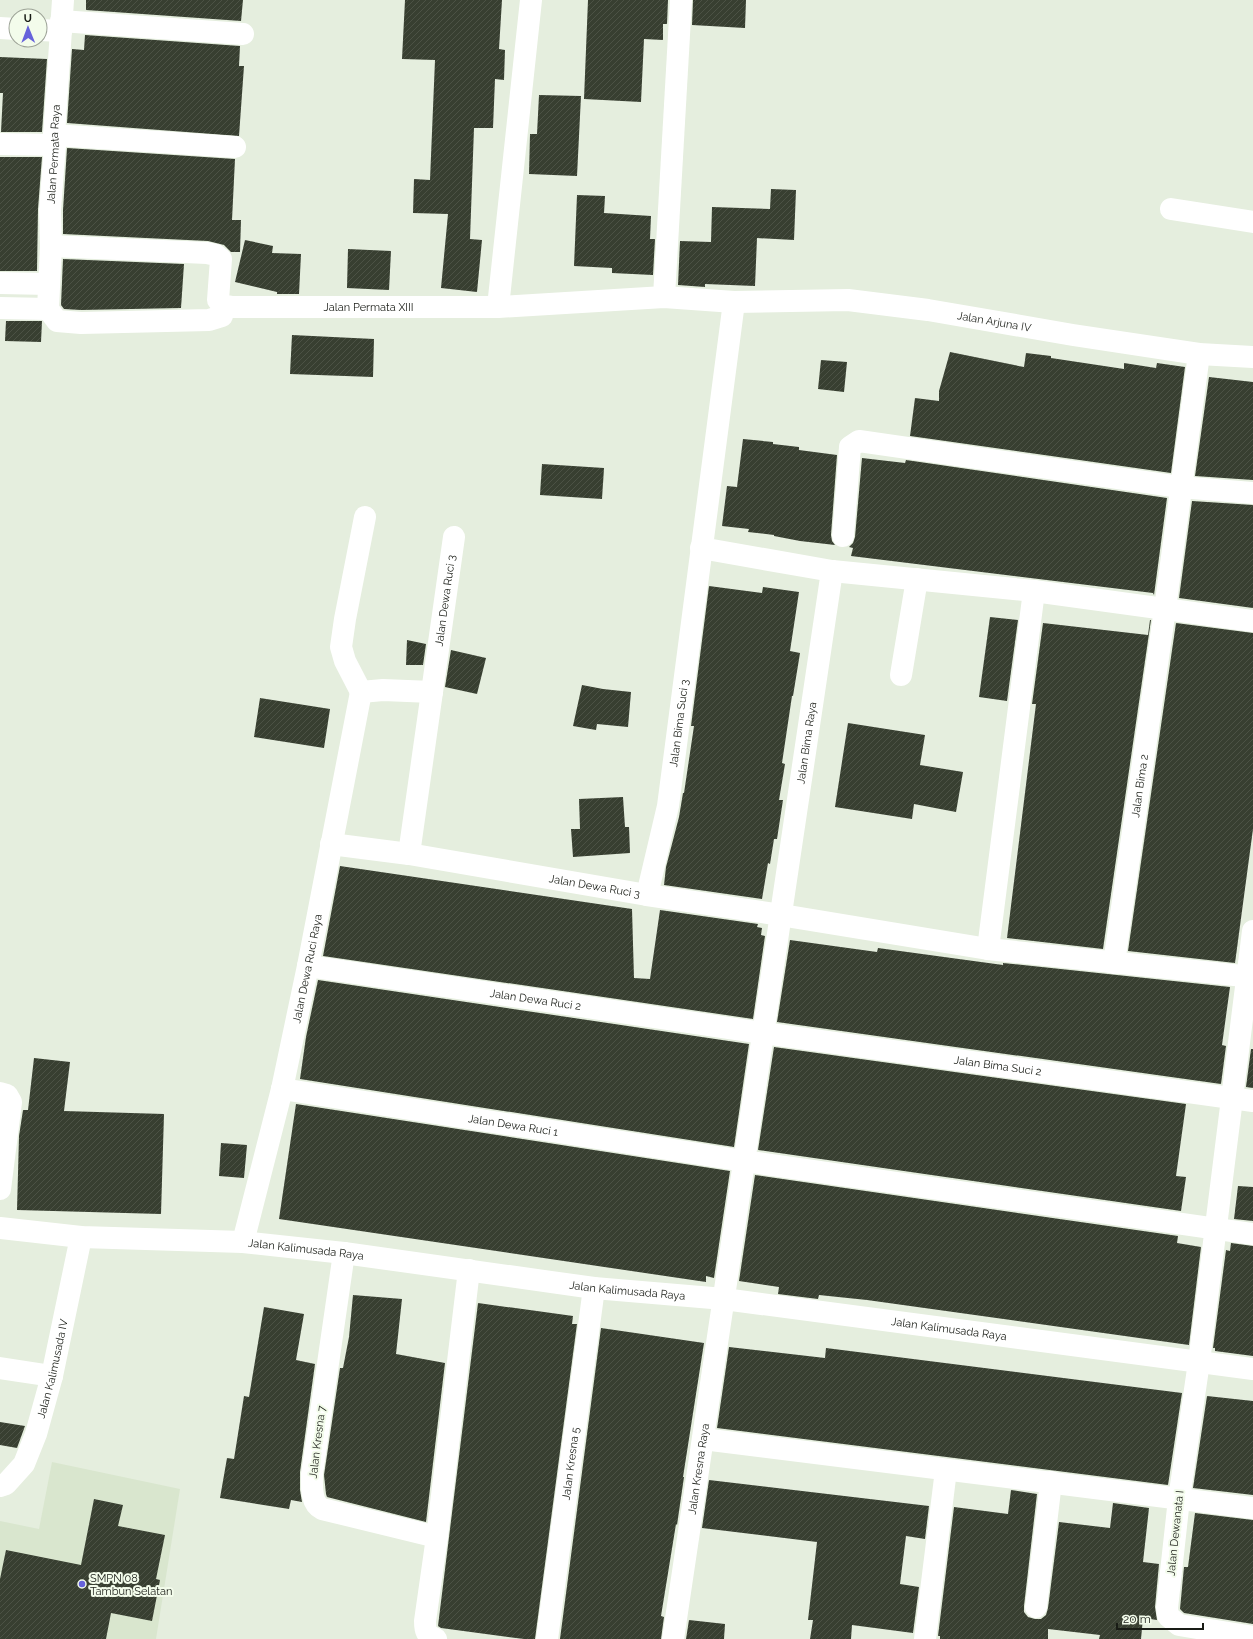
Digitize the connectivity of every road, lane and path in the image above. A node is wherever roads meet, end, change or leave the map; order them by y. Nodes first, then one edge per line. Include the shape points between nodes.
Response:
1 (531, 0) edge
2 (681, 0) edge
3 (56, 21) edge
4 (243, 34) dead end
5 (55, 140) junction
6 (0, 144) edge
7 (235, 147) dead end
8 (1171, 209) dead end
9 (1253, 222) edge
10 (51, 246) junction
11 (0, 283) edge
12 (49, 284) junction
13 (664, 297) junction
14 (734, 302) junction
15 (222, 305) junction
16 (498, 307) junction
17 (0, 308) edge
18 (48, 309) junction
19 (1198, 354) junction
20 (1253, 357) edge
21 (1180, 487) junction
22 (1253, 493) edge
23 (365, 516) dead end
24 (843, 536) dead end
25 (454, 537) dead end
26 (701, 548) junction
27 (832, 571) junction
28 (917, 579) junction
29 (1034, 591) junction
30 (1165, 609) junction
31 (1253, 621) edge
32 (901, 676) dead end
33 (361, 692) junction
34 (432, 692) junction
35 (331, 844) junction
36 (409, 854) junction
37 (647, 895) junction
38 (780, 914) junction
39 (1253, 931) edge
40 (988, 949) junction
41 (1114, 963) junction
42 (308, 966) junction
43 (1250, 976) edge
44 (763, 1033) junction
45 (282, 1089) junction
46 (0, 1093) edge
47 (1232, 1098) junction
48 (1253, 1101) edge
49 (744, 1161) junction
50 (0, 1189) edge
51 (0, 1228) edge
52 (1216, 1229) junction
53 (1253, 1234) edge
54 (81, 1237) junction
55 (243, 1242) junction
56 (344, 1253) junction
57 (469, 1270) junction
58 (594, 1288) junction
59 (724, 1300) junction
60 (1199, 1362) junction
61 (0, 1368) edge
62 (1253, 1369) edge
63 (52, 1376) junction
64 (703, 1439) junction
65 (946, 1470) junction
66 (1051, 1482) junction
67 (0, 1486) edge
68 (1179, 1499) junction
69 (1253, 1508) edge
70 (437, 1537) junction
71 (1036, 1607) dead end
72 (430, 1635) edge
73 (1253, 1637) edge
74 (547, 1639) edge
75 (673, 1639) edge
76 (925, 1639) edge

1 - 16 street
2 - 13 street
3 - 4 street
3 - 5 street, Jalan Permata Raya
5 - 6 street
5 - 7 street
5 - 10 street, Jalan Permata Raya via 50,210
8 - 9 street
10 - 12 street, Jalan Permata Raya
10 - 15 street via 216,255 221,259 218,300
11 - 12 street
12 - 18 street, Jalan Permata Raya
13 - 14 street, Jalan Permata XIII
13 - 16 street, Jalan Permata XIII
14 - 19 street, Jalan Arjuna IV via 848,300 928,310
14 - 26 street, Jalan Bima Suci 3
15 - 16 street, Jalan Permata XIII via 232,308
15 - 18 street via 222,316 209,320 81,323 57,321
17 - 18 street
19 - 20 street, Jalan Arjuna IV
19 - 21 street, Jalan Bima 2
21 - 22 street
21 - 24 street via 859,441 850,447
21 - 30 street, Jalan Bima 2
23 - 33 street via 342,647 344,661
25 - 34 street, Jalan Dewa Ruci 3
26 - 27 street
26 - 37 street, Jalan Bima Suci 3 via 668,806
27 - 28 street
27 - 38 street, Jalan Bima Raya
28 - 29 street
28 - 32 street
29 - 30 street
29 - 40 street
30 - 31 street
30 - 41 street, Jalan Bima 2
33 - 34 street
33 - 35 street, Jalan Dewa Ruci Raya
34 - 36 street, Jalan Dewa Ruci 3
35 - 36 street, Jalan Dewa Ruci 3
35 - 42 street, Jalan Dewa Ruci Raya
36 - 37 street, Jalan Dewa Ruci 3
37 - 38 street, Jalan Dewa Ruci 3
38 - 40 street, Jalan Dewa Ruci 3
38 - 44 street, Jalan Bima Raya
39 - 43 street, Jalan Dewanata I
40 - 41 street, Jalan Dewa Ruci 3
41 - 43 street, Jalan Dewa Ruci 3
42 - 44 street, Jalan Dewa Ruci 2
42 - 45 street, Jalan Dewa Ruci Raya
43 - 47 street, Jalan Dewanata I
44 - 47 street, Jalan Bima Suci 2
44 - 49 street, Jalan Bima Raya
45 - 49 street, Jalan Dewa Ruci 1
45 - 55 street, Jalan Dewa Ruci Raya
46 - 50 street via 7,1095 11,1102
47 - 48 street, Jalan Bima Suci 2
47 - 52 street, Jalan Dewanata I
49 - 52 street, Jalan Dewa Ruci 1
49 - 59 street, Jalan Kresna Raya
51 - 54 street, Jalan Kalimusada Raya
52 - 53 street, Jalan Dewa Ruci 1
52 - 60 street, Jalan Dewanata I
54 - 55 street, Jalan Kalimusada Raya
54 - 63 street, Jalan Kalimusada IV
55 - 56 street, Jalan Kalimusada Raya
56 - 57 street, Jalan Kalimusada Raya
56 - 70 street, Jalan Kresna 7 via 312,1474 314,1500 322,1509
57 - 58 street, Jalan Kalimusada Raya
57 - 70 street
58 - 59 street, Jalan Kalimusada Raya
58 - 74 street, Jalan Kresna 5
59 - 60 street, Jalan Kalimusada Raya
59 - 64 street, Jalan Kresna Raya
60 - 62 street, Jalan Kalimusada Raya
60 - 68 street, Jalan Dewanata I
61 - 63 street
63 - 67 street, Jalan Kalimusada IV via 36,1434 24,1464 6,1484
64 - 65 street
64 - 75 street, Jalan Kresna Raya
65 - 66 street
65 - 76 street
66 - 68 street
66 - 71 street
68 - 69 street
68 - 73 street, Jalan Dewanata I via 1168,1616 1179,1625
70 - 72 street

